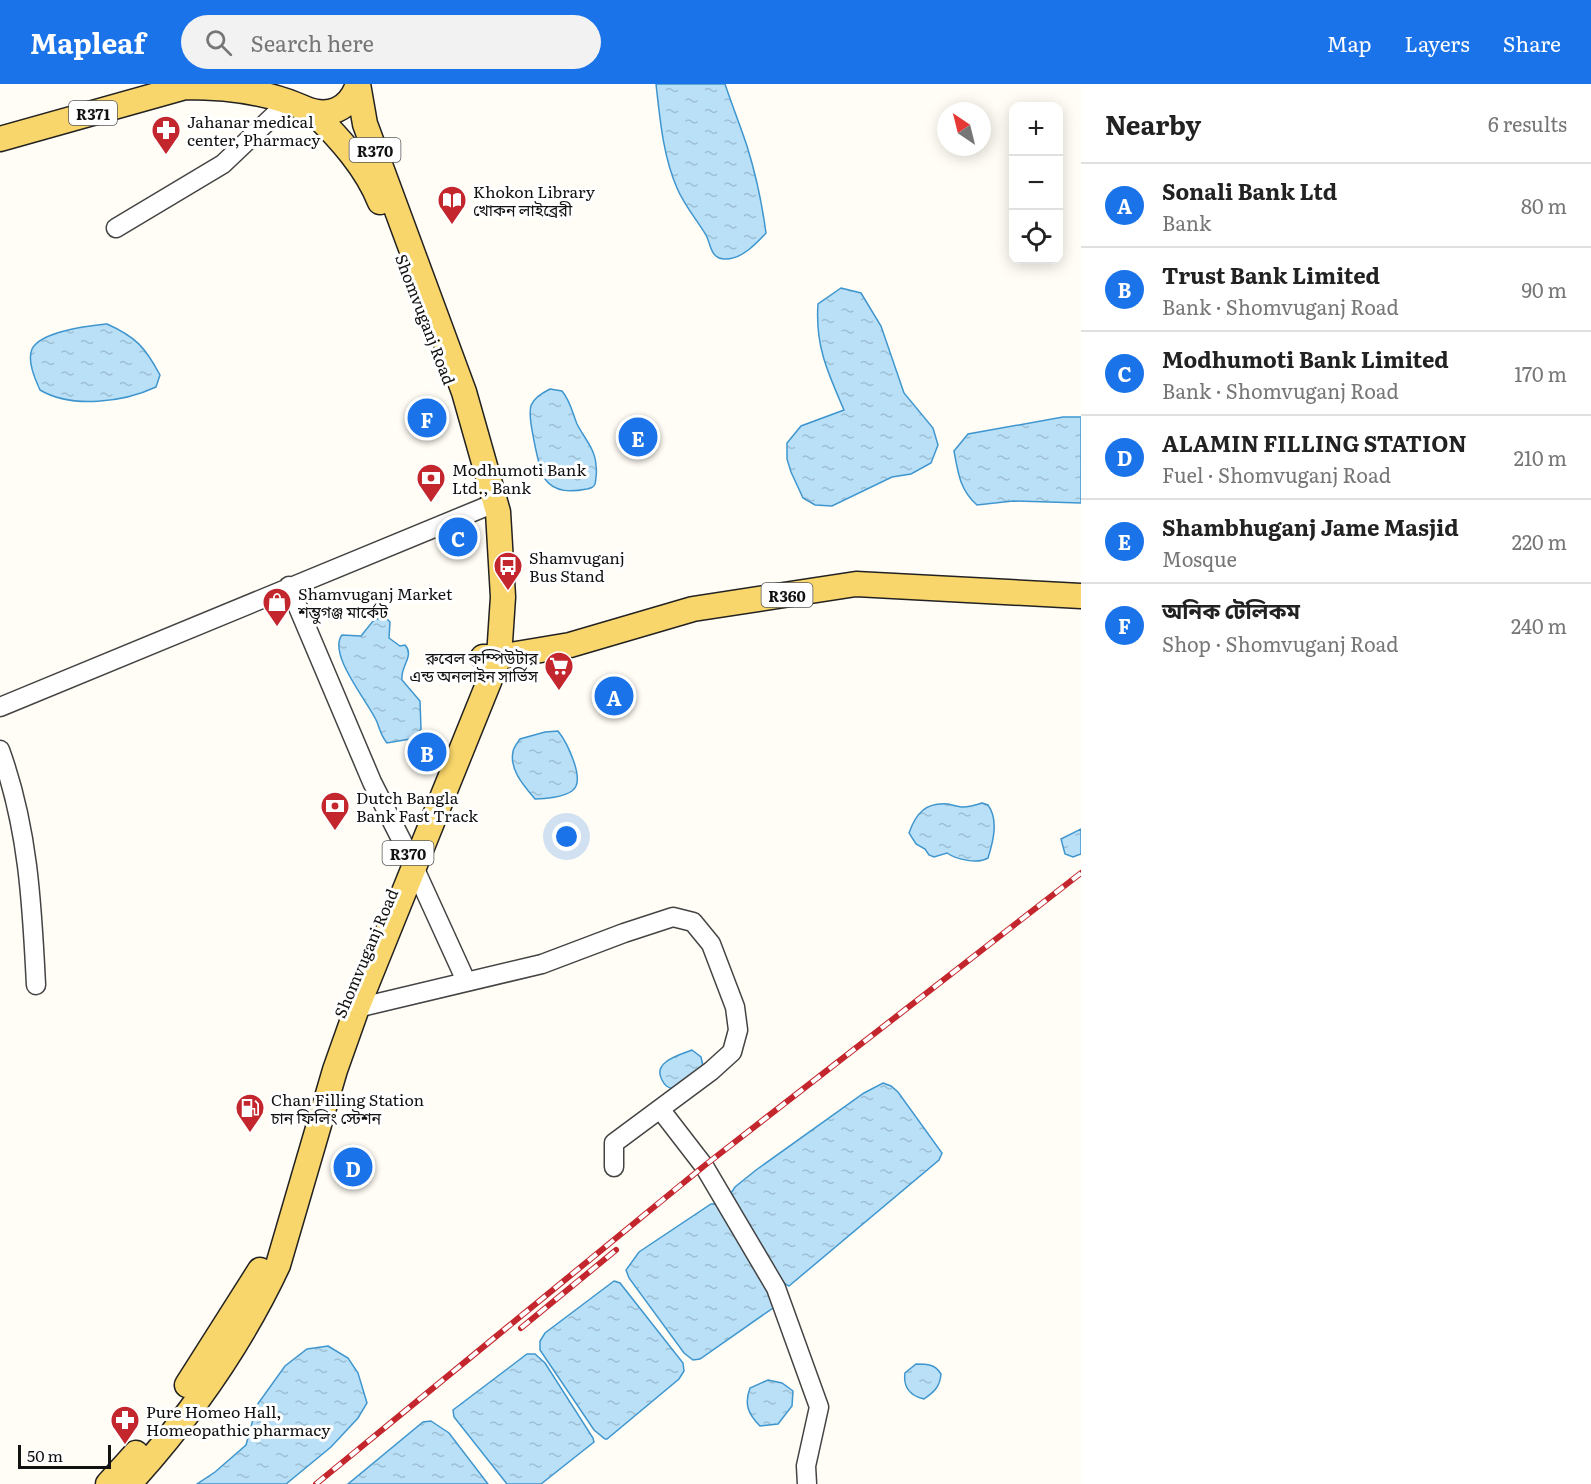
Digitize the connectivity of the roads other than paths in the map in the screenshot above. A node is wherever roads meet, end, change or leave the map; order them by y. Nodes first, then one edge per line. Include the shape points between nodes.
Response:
1 (358, 84) edge
2 (191, 85) edge
3 (299, 101) edge
4 (0, 139) edge
5 (116, 228) dead end
6 (485, 507) junction
7 (290, 586) junction
8 (1081, 596) edge
9 (491, 657) junction
10 (0, 707) edge
11 (0, 750) edge
12 (411, 860) junction
13 (466, 981) junction
14 (36, 985) dead end
15 (357, 1008) junction
16 (660, 1109) junction
17 (614, 1167) dead end
18 (108, 1484) edge
19 (129, 1484) edge
20 (807, 1484) edge

1 - 3 main road via 355,95 337,111 326,114
1 - 9 main road, Shomvuganj Road / R370 via 365,124 464,392 498,512 502,597
2 - 3 main road, R371 via 226,87
2 - 4 main road, R371
3 - 5 street via 223,164
3 - 6 main road, Shomvuganj Road / R370 via 340,139 372,182 455,395
6 - 7 street
6 - 9 main road, Shomvuganj Road / R370
7 - 10 street
7 - 12 street via 372,782
8 - 9 main road, R360 via 856,584 693,609 570,645
9 - 12 main road, Shomvuganj Road / R370
11 - 14 street via 13,786 27,855
12 - 13 street
12 - 15 main road, Shomvuganj Road / R370
12 - 18 main road, Shomvuganj Road / R370 via 341,1004 263,1265 198,1369 147,1440
13 - 15 street
13 - 16 street via 542,964 673,917 693,922 711,944 735,1007 738,1030 732,1052
15 - 19 main road, Shomvuganj Road / R370 via 278,1264 264,1295 214,1375 160,1450
16 - 17 street via 614,1143
16 - 20 street via 709,1173 776,1288 819,1407 806,1466

